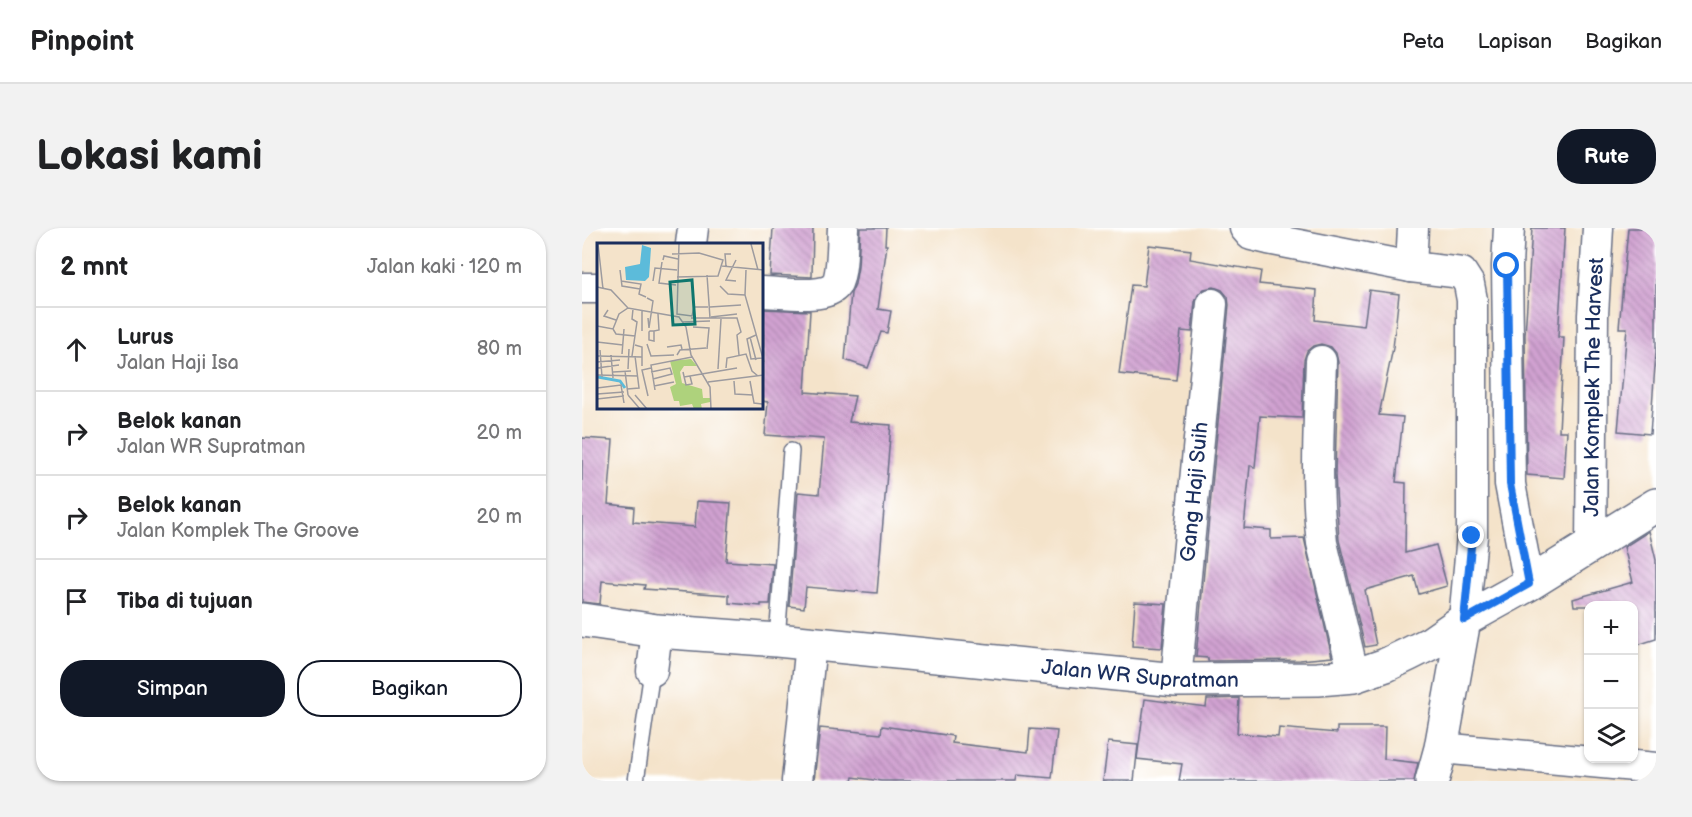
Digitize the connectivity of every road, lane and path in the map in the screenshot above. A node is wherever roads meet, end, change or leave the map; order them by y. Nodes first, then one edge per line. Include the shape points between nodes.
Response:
1 (693, 228) edge
2 (843, 228) edge
3 (1245, 228) edge
4 (1413, 228) edge
5 (1509, 228) edge
6 (1598, 228) edge
7 (691, 243) edge
8 (1411, 267) junction
9 (764, 292) edge
10 (1212, 304) dead end
11 (1321, 361) dead end
12 (791, 451) dead end
13 (1656, 505) edge
14 (1591, 546) junction
15 (1529, 584) junction
16 (582, 620) edge
17 (1464, 620) junction
18 (657, 631) junction
19 (777, 640) junction
20 (811, 643) junction
21 (652, 671) joint
22 (1353, 676) junction
23 (1176, 680) junction
24 (1441, 748) junction
25 (1656, 768) edge
26 (636, 781) edge
27 (797, 781) edge
28 (1432, 781) edge

1 - 7 street
2 - 9 street via 839,274 831,290 817,294
3 - 8 street via 1251,235
4 - 8 street
5 - 15 street via 1510,484
6 - 14 street, Jalan Komplek The Harvest via 1593,315
8 - 17 street via 1462,273 1470,284 1472,536
10 - 23 street, Gang Haji Suih
11 - 22 street via 1319,521
12 - 19 lane
13 - 14 street, Jalan WR Supratman
14 - 15 street, Jalan WR Supratman
15 - 17 street, Jalan WR Supratman
16 - 18 street, Jalan WR Supratman
17 - 22 street, Jalan WR Supratman via 1431,643
17 - 24 street
18 - 19 street, Jalan WR Supratman
18 - 21 street
19 - 20 street, Jalan WR Supratman
20 - 23 street, Jalan WR Supratman
20 - 27 street
21 - 26 lane
22 - 23 street, Jalan WR Supratman
24 - 25 street
24 - 28 street

